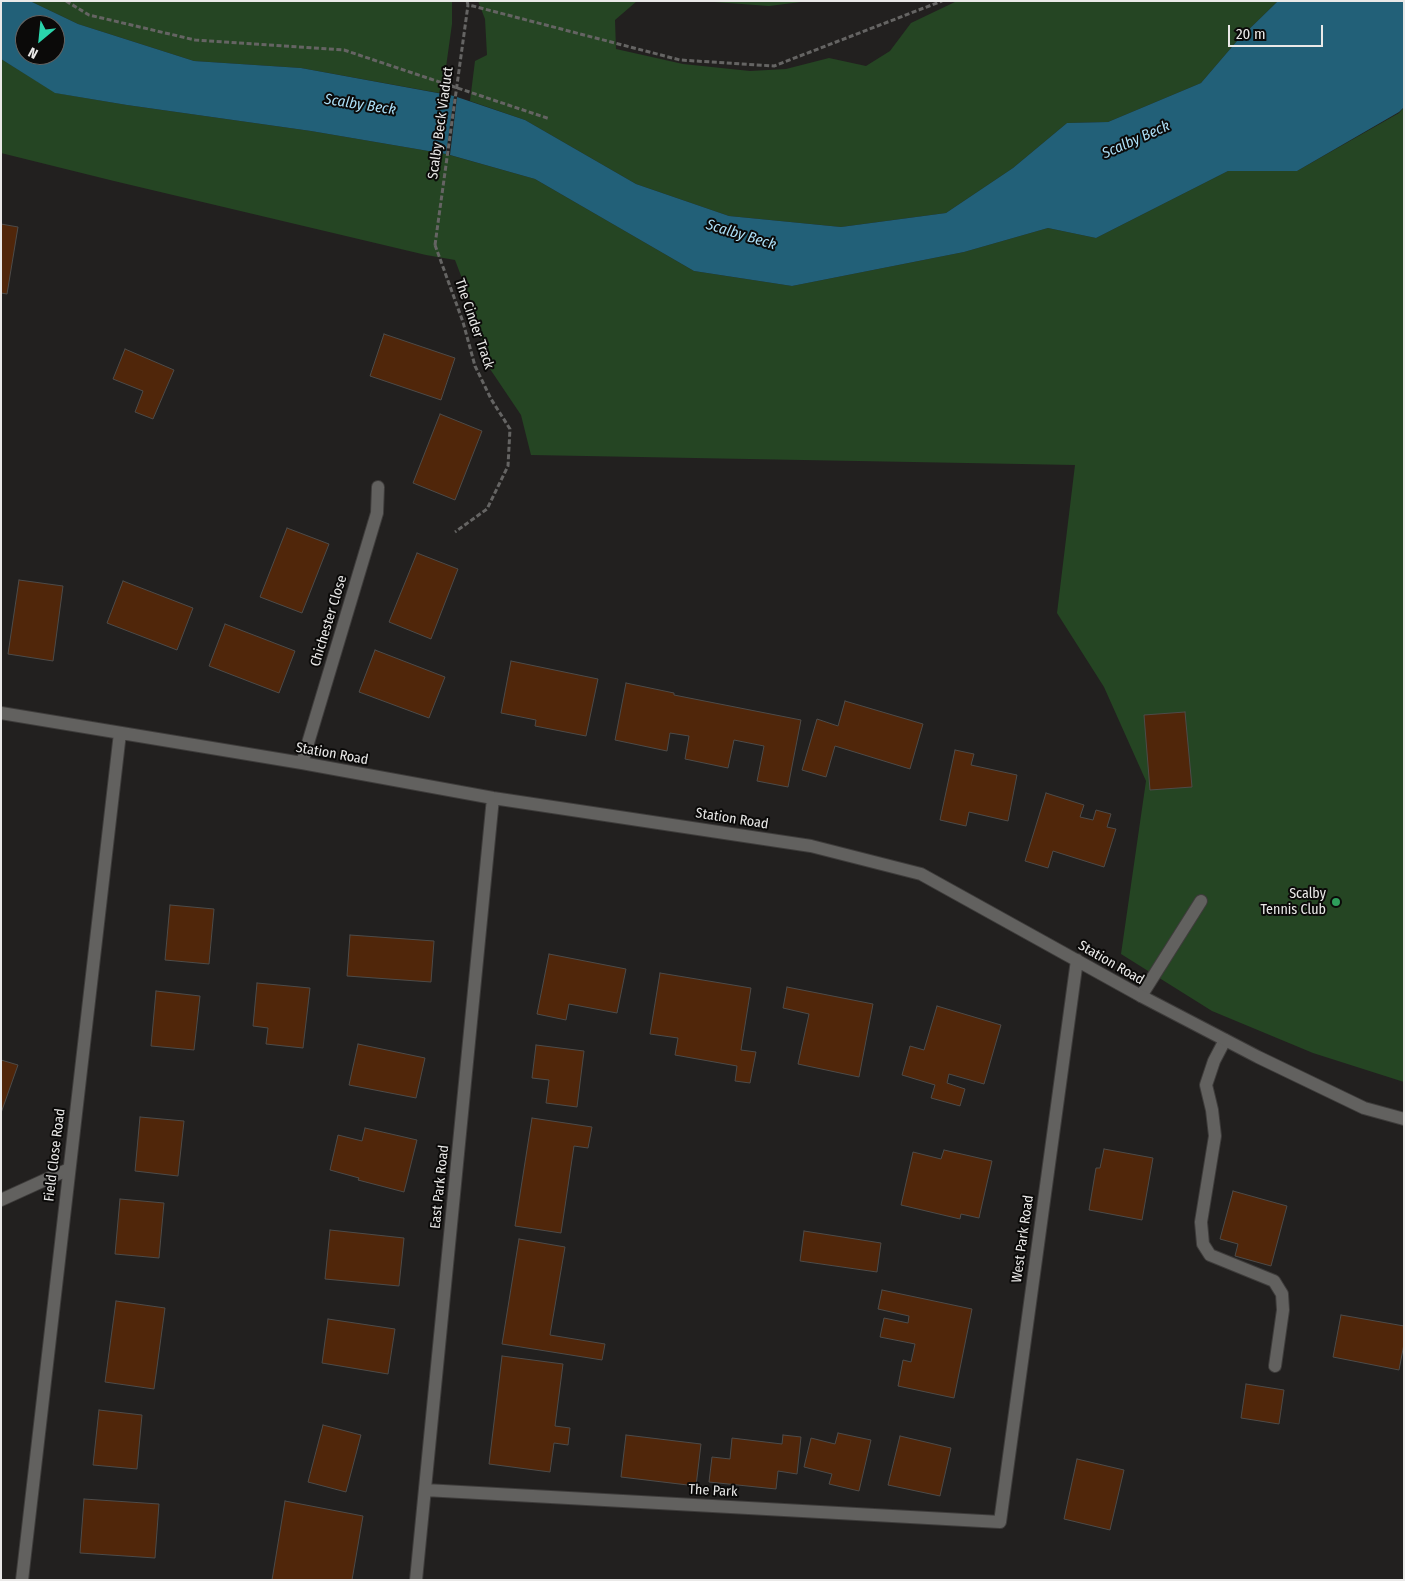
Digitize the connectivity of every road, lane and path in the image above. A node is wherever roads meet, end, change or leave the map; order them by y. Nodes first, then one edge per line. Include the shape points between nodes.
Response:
1 (66, 1) edge
2 (942, 1) edge
3 (467, 3) edge
4 (550, 119) dead end
5 (435, 245) joint
6 (378, 487) dead end
7 (455, 532) dead end
8 (1, 713) edge
9 (120, 733) junction
10 (302, 763) junction
11 (494, 798) junction
12 (1201, 901) dead end
13 (1077, 960) junction
14 (1141, 996) junction
15 (1225, 1040) junction
16 (1404, 1119) edge
17 (69, 1169) junction
18 (1, 1200) edge
19 (1275, 1366) dead end
20 (425, 1490) junction
21 (1000, 1522) joint
22 (22, 1580) edge
23 (416, 1580) edge

1 - 4 path via 89,15 195,40 344,50
2 - 3 path via 774,66 680,60
3 - 5 path, Scalby Beck Viaduct, bridge
5 - 7 path, The Cinder Track via 475,366 510,429 508,466 487,509
6 - 10 street, Chichester Close via 378,513
8 - 9 street, Station Road
9 - 10 street, Station Road
9 - 17 street, Field Close Road
10 - 11 street, Station Road
11 - 13 street, Station Road via 811,846 921,874
11 - 20 street, East Park Road
12 - 14 street
13 - 14 street, Station Road
13 - 21 street, West Park Road
14 - 15 street, Station Road
15 - 16 street, Station Road via 1364,1108
15 - 19 street via 1206,1084 1215,1136 1201,1222 1203,1244 1210,1255 1274,1281 1282,1294 1284,1310
17 - 18 street
17 - 22 street, Field Close Road
20 - 21 street, The Park
20 - 23 street, East Park Road

